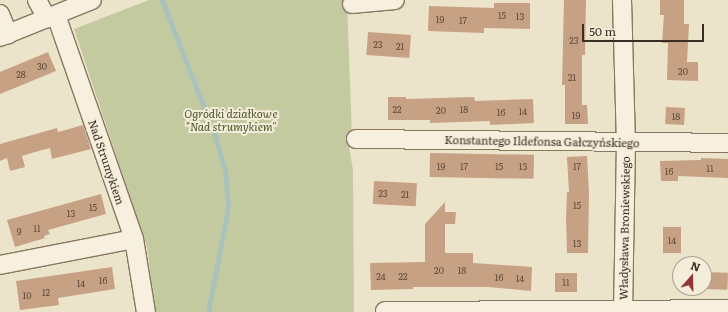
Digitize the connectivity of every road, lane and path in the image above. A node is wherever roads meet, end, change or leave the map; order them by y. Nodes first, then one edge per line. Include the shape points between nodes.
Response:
1 (38, 0) edge
2 (92, 0) edge
3 (395, 0) edge
4 (622, 0) edge
5 (352, 4) dead end
6 (0, 14) edge
7 (51, 17) junction
8 (4, 36) edge
9 (356, 139) dead end
10 (626, 142) junction
11 (728, 144) edge
12 (134, 239) junction
13 (0, 265) edge
14 (728, 309) edge
15 (385, 311) dead end
16 (623, 311) edge
17 (146, 312) edge

1 - 7 street, Nad Strumykiem
2 - 7 street
3 - 5 street
4 - 10 street, Władysława Broniewskiego
6 - 8 street
7 - 8 street
7 - 12 street, Nad Strumykiem
9 - 10 street, Konstantego Ildefonsa Gałczyńskiego
10 - 11 street, Konstantego Ildefonsa Gałczyńskiego
10 - 16 street, Władysława Broniewskiego
12 - 13 street
12 - 17 street, Nad Strumykiem
14 - 16 street
15 - 16 street

